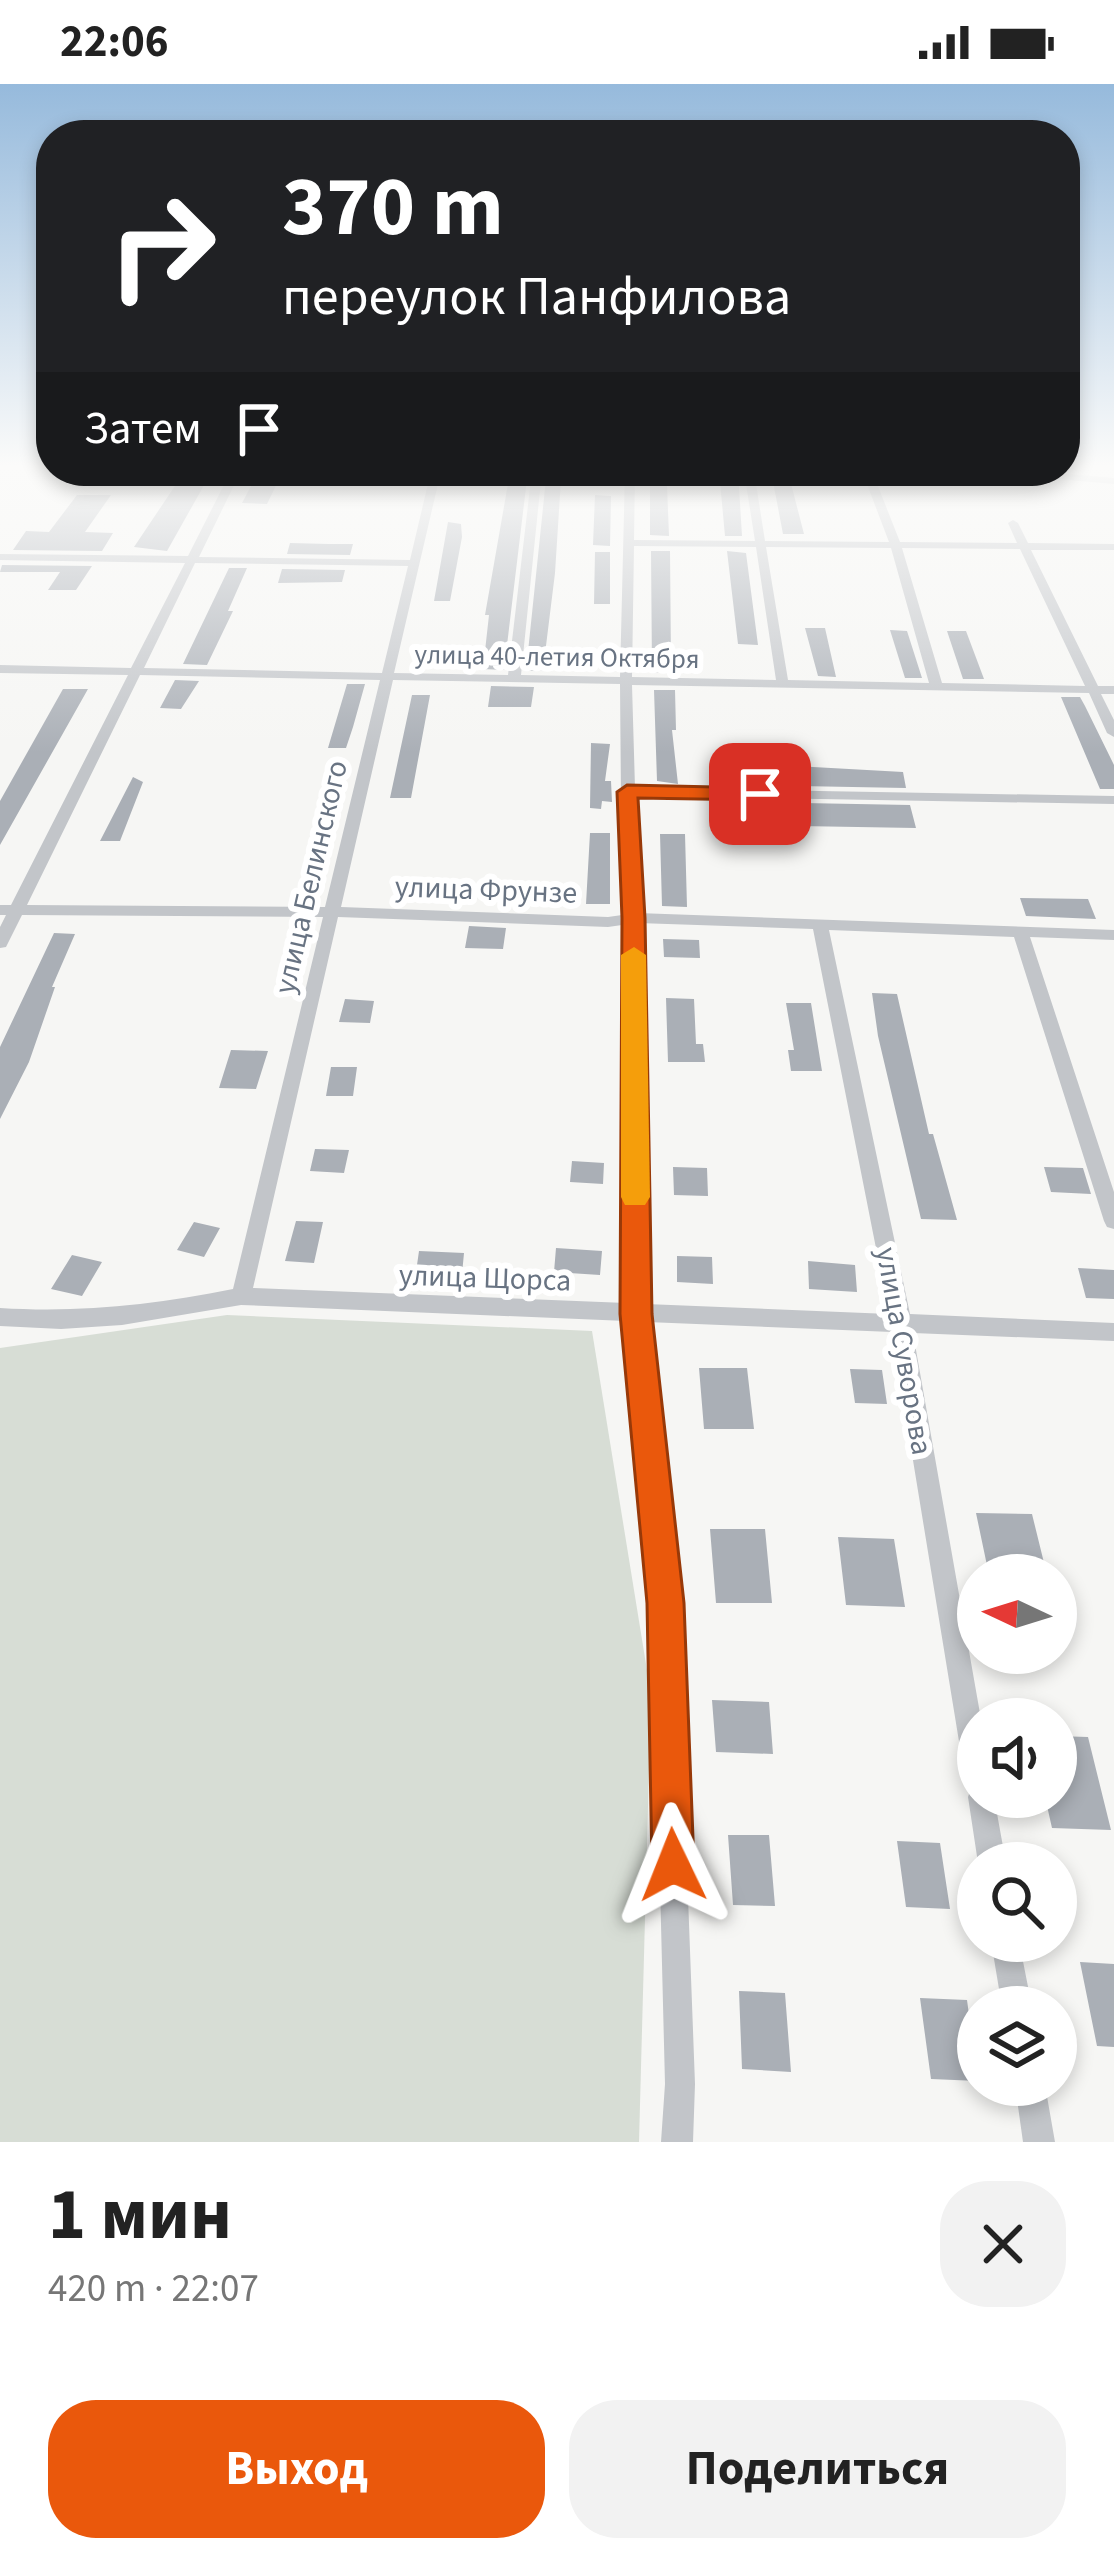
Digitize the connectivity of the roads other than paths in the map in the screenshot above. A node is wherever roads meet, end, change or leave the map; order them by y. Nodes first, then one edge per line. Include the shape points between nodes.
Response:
1 (187, 561) edge
2 (266, 561) edge
3 (528, 561) edge
4 (628, 561) edge
5 (765, 561) edge
6 (901, 561) edge
7 (1032, 561) edge
8 (413, 563) joint
9 (0, 669) edge
10 (135, 670) junction
11 (387, 677) junction
12 (514, 680) junction
13 (626, 682) junction
14 (783, 686) junction
15 (937, 688) junction
16 (1093, 690) junction
17 (1114, 690) edge
18 (1114, 733) edge
19 (627, 792) junction
20 (1114, 800) edge
21 (9, 910) edge
22 (329, 912) junction
23 (633, 918) junction
24 (820, 926) junction
25 (1020, 932) junction
26 (1114, 935) edge
27 (0, 944) edge
28 (1114, 1221) edge
29 (241, 1296) junction
30 (636, 1314) junction
31 (0, 1316) edge
32 (901, 1321) junction
33 (1114, 1332) edge
34 (965, 1698) edge
35 (1034, 2106) edge
36 (677, 2142) edge
37 (1040, 2142) edge

1 - 10 street
2 - 8 street
3 - 12 street
4 - 13 street
5 - 14 street
6 - 15 street
7 - 16 street
8 - 11 street, улица Белинского
9 - 10 street, улица 40-летия Октября
10 - 11 street, улица 40-летия Октября
10 - 21 street
11 - 12 street, улица 40-летия Октября
11 - 22 street, улица Белинского
12 - 13 street, улица 40-летия Октября
13 - 14 street, улица 40-летия Октября
13 - 19 street
14 - 15 street, улица 40-летия Октября
15 - 16 street, улица 40-летия Октября
16 - 17 street, улица 40-летия Октября
16 - 18 street
19 - 20 street
19 - 23 street
21 - 22 street, улица Фрунзе
21 - 27 street
22 - 23 street, улица Фрунзе
22 - 29 street, улица Белинского
23 - 24 street, улица Фрунзе
23 - 30 street
24 - 25 street, улица Фрунзе
24 - 32 street, улица Суворова
25 - 26 street, улица Фрунзе
25 - 28 street
29 - 30 street, улица Щорса
29 - 31 street, улица Щорса via 158,1313
30 - 32 street, улица Щорса
30 - 36 street via 665,1603
32 - 33 street, улица Щорса
32 - 34 street, улица Суворова
35 - 37 street

